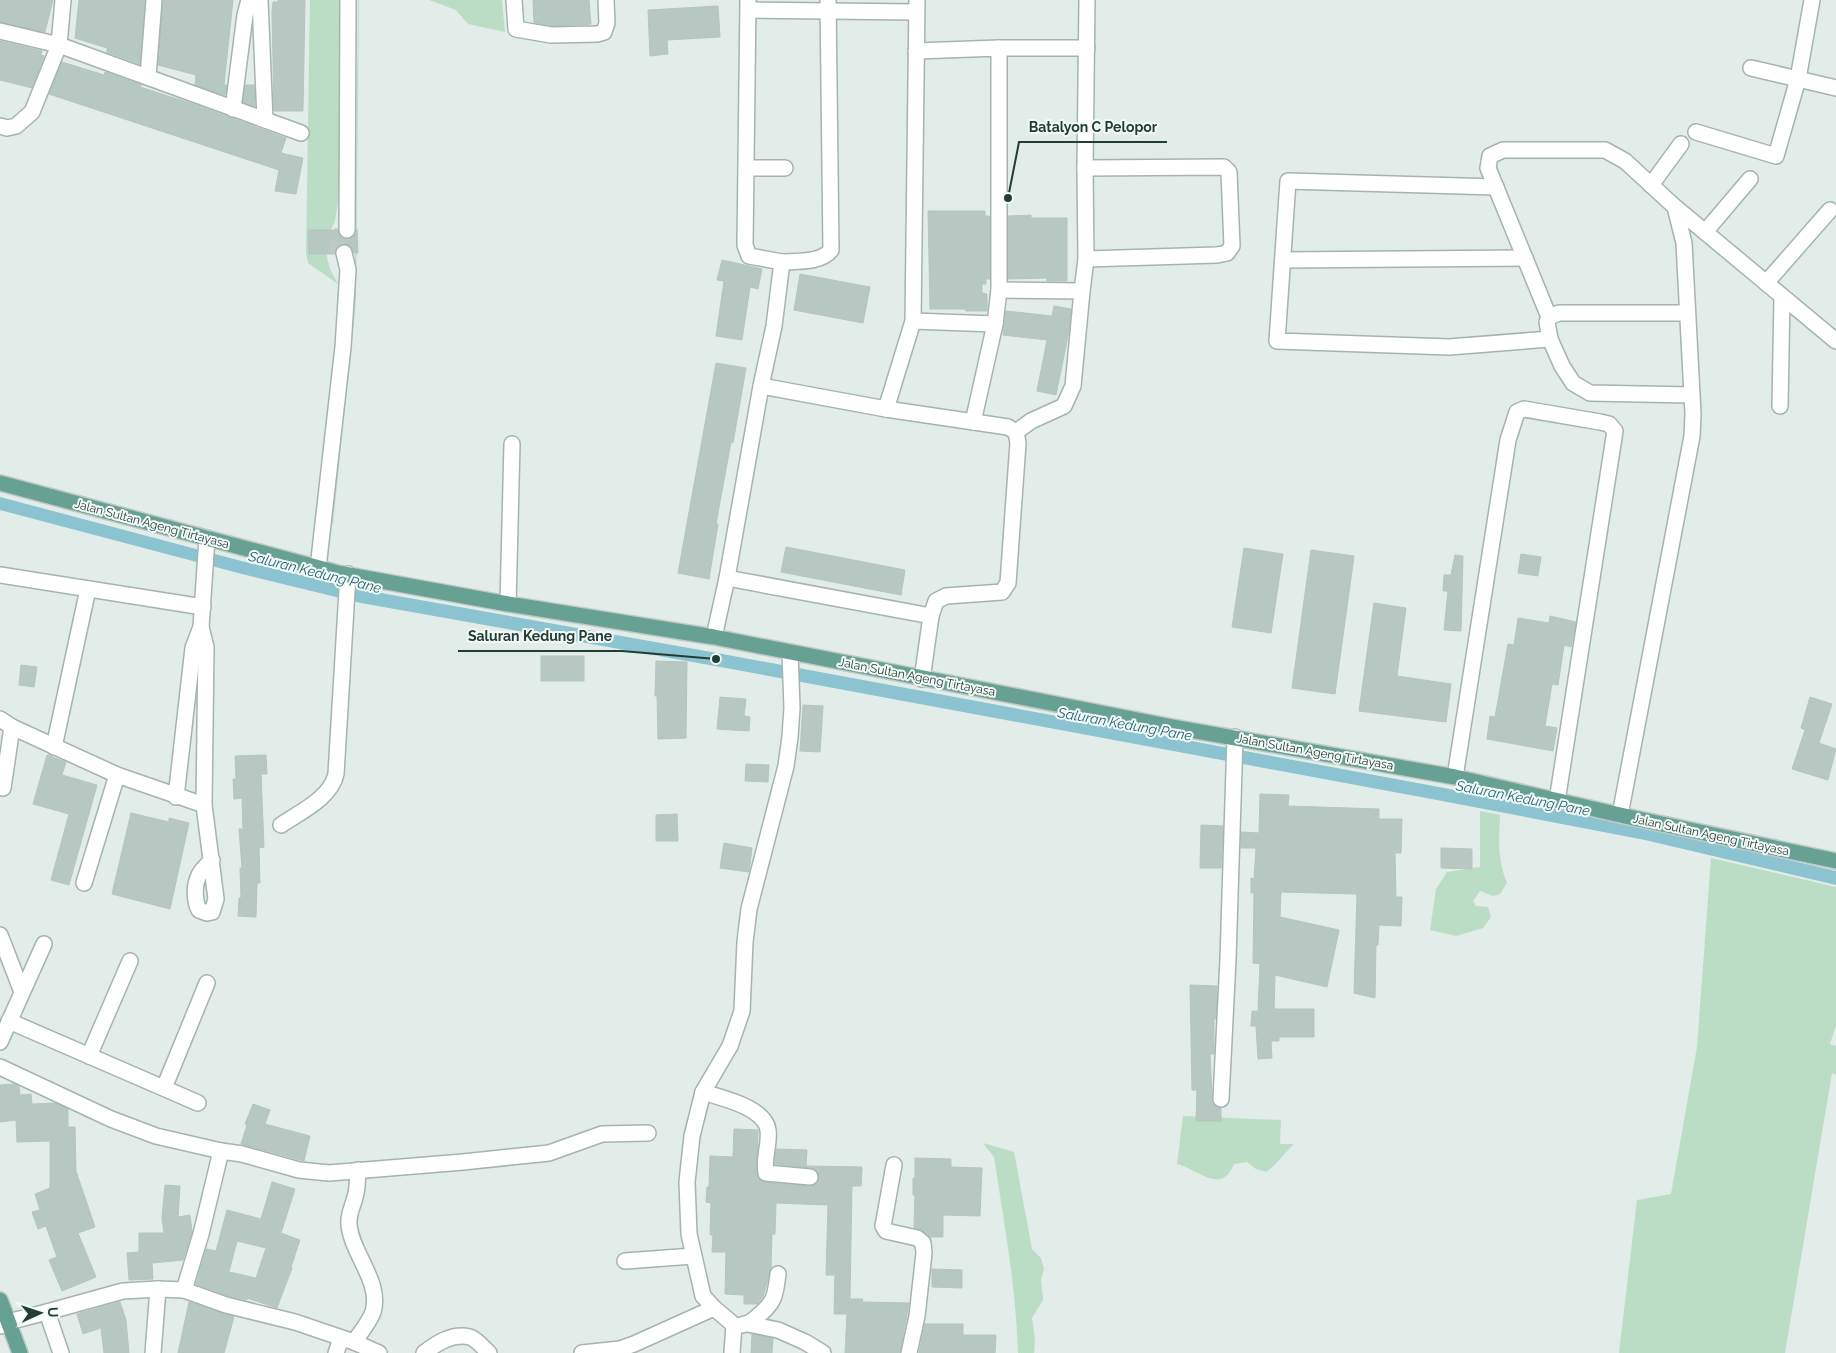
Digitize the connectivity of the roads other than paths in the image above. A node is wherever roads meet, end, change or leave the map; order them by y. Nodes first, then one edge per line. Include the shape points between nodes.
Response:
1 (63, 0) edge
2 (154, 0) edge
3 (249, 0) edge
4 (260, 0) edge
5 (348, 0) edge
6 (514, 0) edge
7 (606, 0) edge
8 (1087, 0) edge
9 (1812, 0) edge
10 (748, 5) edge
11 (828, 6) edge
12 (916, 6) edge
13 (0, 31) edge
14 (59, 45) junction
15 (999, 48) junction
16 (1087, 48) junction
17 (916, 51) junction
18 (1751, 68) dead end
19 (148, 78) junction
20 (1798, 79) junction
21 (1836, 88) edge
22 (233, 108) junction
23 (265, 120) junction
24 (0, 126) edge
25 (1696, 132) dead end
26 (301, 133) dead end
27 (1681, 144) dead end
28 (746, 168) junction
29 (785, 168) dead end
30 (1085, 168) junction
31 (1750, 179) dead end
32 (1651, 185) junction
33 (1496, 187) junction
34 (1675, 207) junction
35 (1830, 210) dead end
36 (345, 230) tunnel mouth
37 (1705, 232) junction
38 (340, 253) tunnel mouth
39 (1525, 258) junction
40 (1086, 259) junction
41 (1282, 260) junction
42 (782, 262) junction
43 (1766, 283) junction
44 (999, 290) junction
45 (1082, 291) junction
46 (1782, 296) junction
47 (1687, 313) junction
48 (1549, 317) junction
49 (913, 321) junction
50 (995, 324) junction
51 (1834, 337) edge
52 (1550, 339) junction
53 (761, 386) junction
54 (1692, 395) junction
55 (1780, 406) dead end
56 (886, 409) junction
57 (973, 422) junction
58 (1016, 432) junction
59 (512, 444) dead end
60 (0, 483) edge
61 (206, 541) junction
62 (318, 568) junction
63 (0, 575) edge
64 (727, 578) junction
65 (347, 579) junction
66 (88, 589) junction
67 (508, 604) junction
68 (203, 607) junction
69 (931, 616) junction
70 (201, 627) junction
71 (714, 638) junction
72 (790, 658) junction
73 (922, 679) junction
74 (6, 723) edge
75 (1235, 741) junction
76 (54, 747) junction
77 (117, 775) junction
78 (1455, 777) junction
79 (3, 788) dead end
80 (176, 797) junction
81 (1557, 801) junction
82 (204, 805) junction
83 (1620, 815) junction
84 (281, 825) dead end
85 (212, 860) dead end
86 (1836, 861) edge
87 (84, 883) dead end
88 (0, 936) edge
89 (44, 944) dead end
90 (130, 961) dead end
91 (207, 983) dead end
92 (22, 992) junction
93 (9, 1021) junction
94 (0, 1042) edge
95 (88, 1056) junction
96 (0, 1067) edge
97 (164, 1088) junction
98 (703, 1092) junction
99 (1221, 1100) dead end
100 (198, 1103) dead end
101 (648, 1133) dead end
102 (222, 1151) junction
103 (894, 1165) dead end
104 (358, 1170) junction
105 (810, 1177) dead end
106 (693, 1256) junction
107 (625, 1261) dead end
108 (778, 1274) dead end
109 (158, 1289) junction
110 (184, 1290) junction
111 (0, 1300) edge
112 (714, 1308) junction
113 (47, 1312) junction
114 (4, 1324) edge
115 (741, 1325) junction
116 (348, 1340) junction
117 (20, 1353) edge
118 (61, 1353) edge
119 (153, 1353) edge
120 (336, 1353) edge
121 (379, 1353) edge
122 (424, 1353) edge
123 (489, 1353) edge
124 (582, 1353) edge
125 (732, 1353) edge
126 (823, 1353) edge
127 (909, 1353) edge

1 - 14 street
2 - 19 street
3 - 22 street
4 - 23 street
5 - 36 street via 348,207
6 - 7 street via 516,29 552,35 604,32
8 - 16 street
9 - 20 street
10 - 11 street
10 - 28 street
11 - 12 street
11 - 42 street via 830,250 826,256 817,259
12 - 17 street
13 - 14 street
14 - 19 street
14 - 24 street via 32,112 16,126
15 - 16 street
15 - 17 street
15 - 44 street
16 - 30 street
17 - 49 street
18 - 20 street
19 - 22 street
20 - 21 street
20 - 25 street via 1776,156
22 - 23 street
23 - 26 street
27 - 32 street
28 - 29 street
28 - 42 street via 745,245 749,256
30 - 40 street
30 - 40 street via 1224,167 1229,172 1232,246 1227,253 1217,254
31 - 37 street
32 - 33 street via 1625,161 1606,150 1503,150 1490,156 1488,168
32 - 34 street
33 - 39 street
33 - 41 street via 1288,181
34 - 37 street
34 - 47 street via 1684,242
35 - 43 street
37 - 43 street
38 - 62 street via 337,265 348,282
39 - 41 street
39 - 48 street
40 - 45 street
41 - 52 street via 1277,341 1449,347
42 - 53 street via 774,326
43 - 46 street
44 - 45 street
44 - 50 street
45 - 58 street via 1070,396 1064,406 1031,421
46 - 51 street
46 - 55 street
47 - 48 street via 1568,312
47 - 54 street
48 - 52 street
49 - 50 street
49 - 56 street
50 - 57 street
52 - 54 street via 1572,383 1590,393
53 - 56 street
53 - 64 street
54 - 83 street via 1692,436
56 - 57 street
57 - 58 street via 1008,427
58 - 69 street via 1018,443 1008,583 1002,592 994,594 946,596 936,601
59 - 67 street
60 - 61 main road, Jalan Sultan Ageng Tirtayasa
61 - 62 main road, Jalan Sultan Ageng Tirtayasa
61 - 68 street
62 - 65 main road, Jalan Sultan Ageng Tirtayasa
63 - 66 street
64 - 69 street
64 - 71 street
65 - 67 main road, Jalan Sultan Ageng Tirtayasa
65 - 84 street via 334,783 322,796
66 - 68 street
66 - 76 street
67 - 71 main road, Jalan Sultan Ageng Tirtayasa
68 - 70 street
69 - 73 street
70 - 80 street via 193,648
70 - 82 street via 206,647
71 - 72 main road, Jalan Sultan Ageng Tirtayasa
72 - 73 main road, Jalan Sultan Ageng Tirtayasa
72 - 98 street via 791,718 786,766 749,909 742,1012 730,1046
73 - 75 main road, Jalan Sultan Ageng Tirtayasa
74 - 76 street
74 - 79 street
75 - 78 main road, Jalan Sultan Ageng Tirtayasa
75 - 99 street
76 - 77 street
77 - 80 street
77 - 87 street
78 - 81 main road, Jalan Sultan Ageng Tirtayasa
78 - 81 street via 1508,440 1517,412 1524,408 1609,424 1615,431
80 - 82 street
81 - 83 main road, Jalan Sultan Ageng Tirtayasa
82 - 85 street
83 - 86 main road, Jalan Sultan Ageng Tirtayasa
88 - 92 street
89 - 92 street
90 - 95 street
91 - 97 street
92 - 93 street
93 - 94 street
93 - 95 street
95 - 97 street
96 - 102 street via 111,1119 156,1136
97 - 100 street
98 - 105 street via 746,1106 764,1119 768,1129 766,1173
98 - 106 street via 692,1136 686,1182
101 - 104 street via 602,1134 550,1153
102 - 104 street via 299,1170 329,1173
102 - 110 street
103 - 127 street via 883,1226 886,1232 917,1238 924,1253
104 - 116 street via 356,1196 348,1222 368,1272 375,1303 368,1323
106 - 107 street
106 - 112 street via 703,1296
108 - 115 street via 770,1306
109 - 110 street
109 - 113 street via 123,1291
109 - 119 street
110 - 116 street
111 - 114 main road
112 - 115 street
112 - 124 street via 620,1349
113 - 114 street
113 - 118 street
114 - 117 main road
115 - 125 street
115 - 126 street via 778,1330
116 - 120 street
116 - 121 street
122 - 123 street via 441,1341 471,1337

